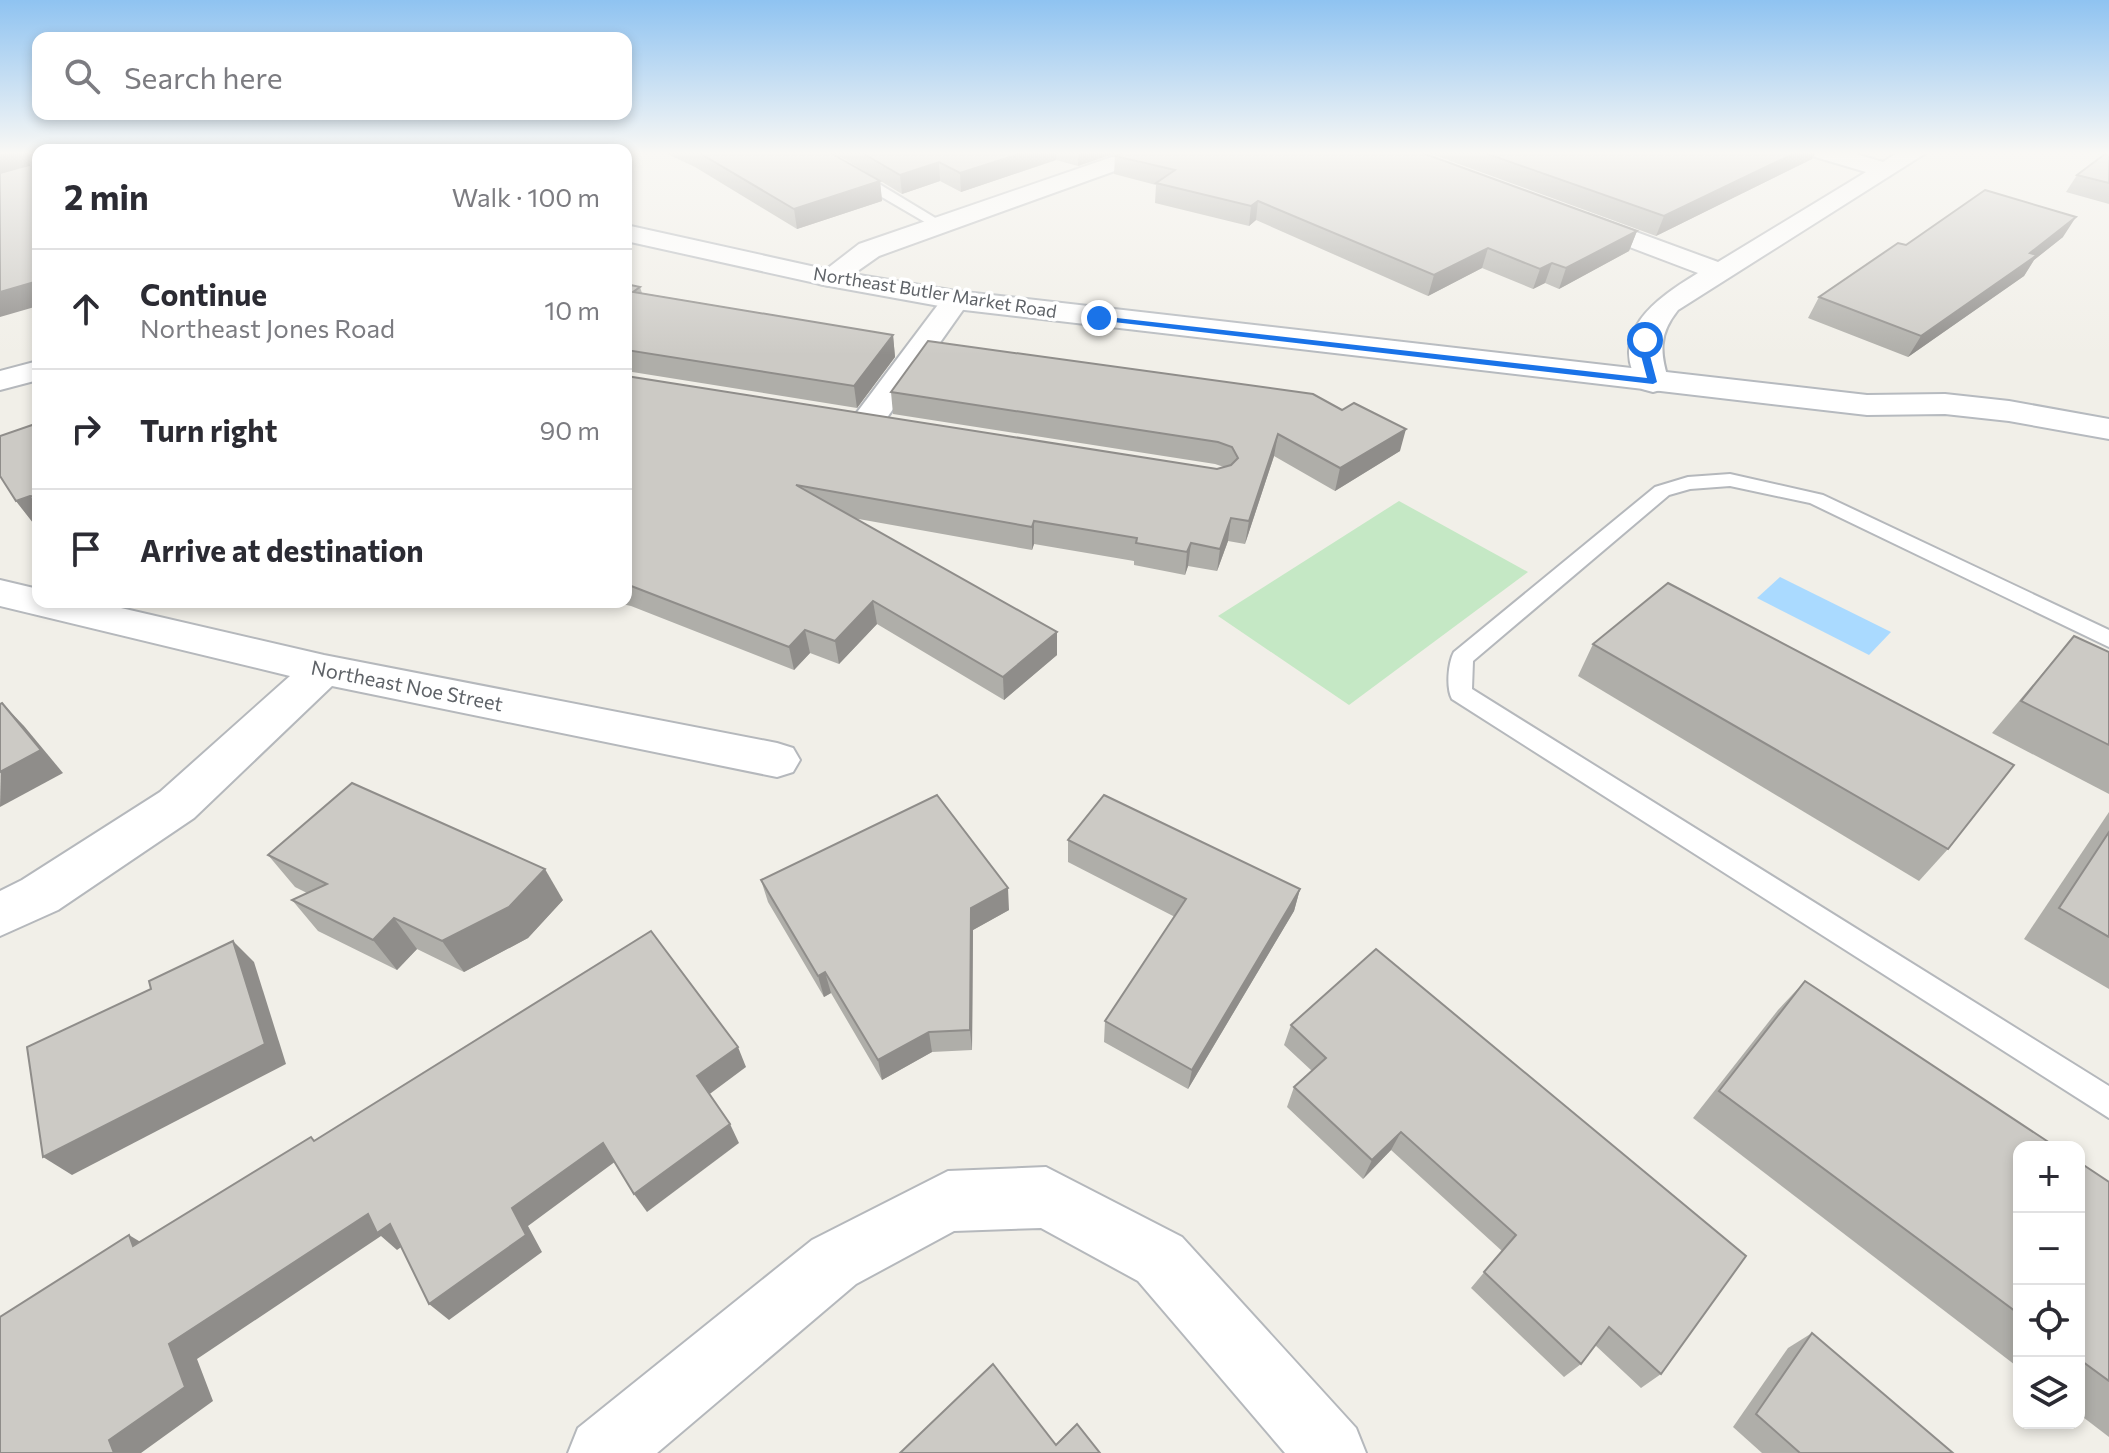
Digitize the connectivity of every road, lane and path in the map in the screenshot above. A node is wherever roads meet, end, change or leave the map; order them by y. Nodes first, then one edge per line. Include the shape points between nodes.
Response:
1 (929, 219) edge
2 (957, 219) edge
3 (1577, 219) edge
4 (1806, 219) edge
5 (940, 225) junction
6 (632, 234) edge
7 (1720, 272) junction
8 (829, 278) junction
9 (956, 300) junction
10 (32, 372) edge
11 (0, 381) edge
12 (1653, 382) junction
13 (1867, 405) junction
14 (867, 422) edge
15 (2109, 429) edge
16 (2109, 456) edge
17 (0, 593) edge
18 (32, 600) edge
19 (64, 608) edge
20 (2109, 639) edge
21 (324, 670) junction
22 (777, 760) dead end
23 (0, 915) edge
24 (2109, 1103) edge
25 (603, 1453) edge
26 (1331, 1453) edge

1 - 5 lane
2 - 5 street
3 - 7 street
4 - 7 street
5 - 8 street via 869,250
6 - 8 street, Northeast Butler Market Road
7 - 12 street via 1668,304 1648,327 1644,348
8 - 9 street, Northeast Butler Market Road
9 - 12 street, Northeast Butler Market Road
9 - 14 street
10 - 11 street
12 - 13 street, Northeast Butler Market Road
13 - 15 street, Northeast Butler Market Road via 1945,404
13 - 16 street, Northeast Butler Market Road via 1952,429
17 - 18 street, Northeast Noe Street
19 - 21 street, Northeast Noe Street
20 - 24 lane via 1816,499 1730,480 1688,483 1662,491 1462,658 1460,693
21 - 22 street, Northeast Noe Street
21 - 23 street via 177,805 40,895
25 - 26 street via 834,1262 948,1201 1046,1197 1160,1259

